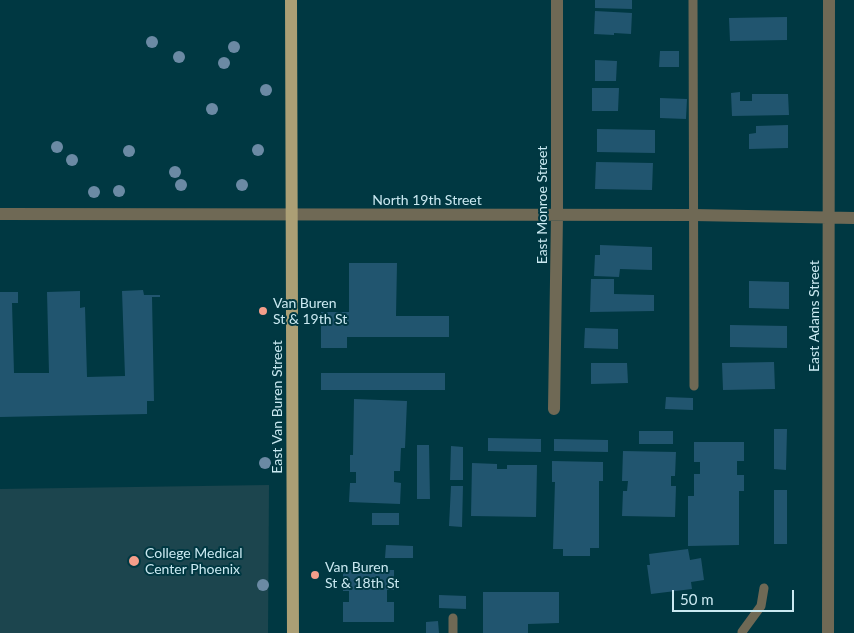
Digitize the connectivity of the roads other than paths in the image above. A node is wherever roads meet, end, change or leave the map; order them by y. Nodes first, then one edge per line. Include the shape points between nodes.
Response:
1 (291, 0) edge
2 (557, 0) edge
3 (694, 0) edge
4 (829, 0) edge
5 (0, 214) edge
6 (291, 214) junction
7 (694, 215) junction
8 (557, 216) junction
9 (829, 218) junction
10 (854, 218) edge
11 (694, 386) dead end
12 (554, 409) dead end
13 (764, 588) dead end
14 (453, 618) dead end
15 (742, 632) dead end
16 (292, 633) edge
17 (453, 633) edge
18 (828, 633) edge

1 - 6 main road, East Van Buren Street
2 - 8 street, East Monroe Street
3 - 7 lane
4 - 9 street, East Adams Street
5 - 6 street, North 19th Street
6 - 8 street, North 19th Street
6 - 16 main road, East Van Buren Street
7 - 8 street, North 19th Street
7 - 9 street, North 19th Street
7 - 11 lane
8 - 12 street, East Monroe Street
9 - 10 street, North 19th Street
9 - 18 street, East Adams Street
13 - 15 lane via 761,606
14 - 17 lane

